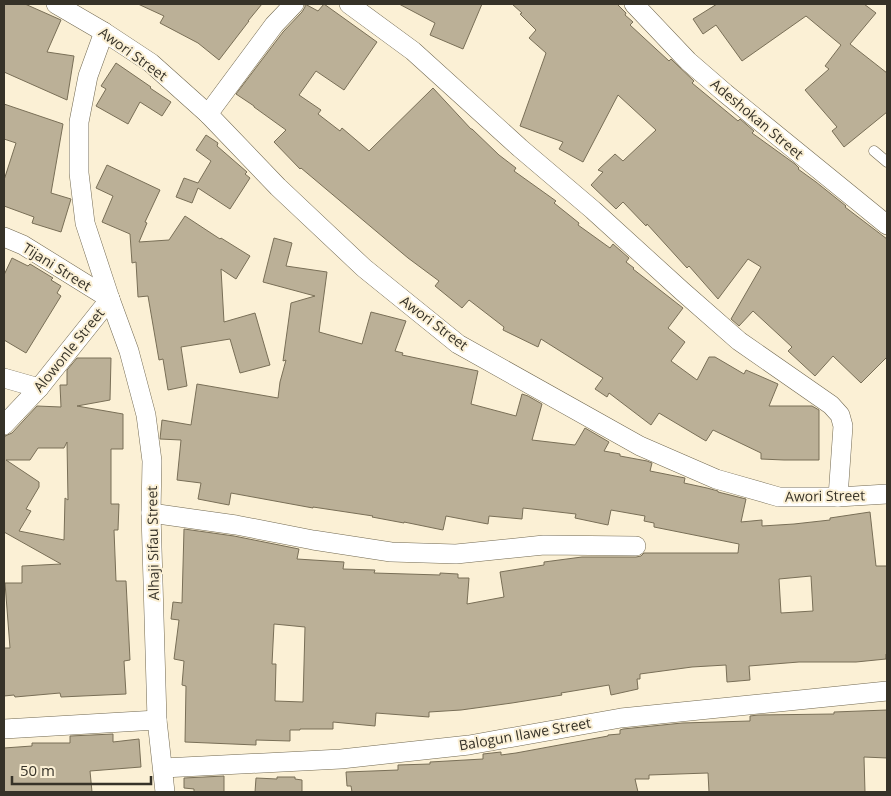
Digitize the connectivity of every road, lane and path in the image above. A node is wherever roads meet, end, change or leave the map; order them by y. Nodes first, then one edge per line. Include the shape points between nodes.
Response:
1 (58, 4) edge
2 (294, 4) edge
3 (349, 4) edge
4 (634, 4) edge
5 (104, 32) junction
6 (208, 114) junction
7 (874, 151) dead end
8 (887, 162) edge
9 (887, 226) edge
10 (4, 237) edge
11 (110, 299) junction
12 (4, 378) edge
13 (39, 388) junction
14 (4, 425) edge
15 (887, 494) edge
16 (838, 497) junction
17 (151, 513) junction
18 (636, 546) dead end
19 (887, 691) edge
20 (157, 720) junction
21 (4, 729) edge
22 (163, 768) junction
23 (165, 792) edge

1 - 5 street, Awori Street
2 - 6 street via 274,25
3 - 16 street via 413,50 739,340 832,405 843,426
4 - 9 street, Adeshokan Street via 688,61
5 - 6 street, Awori Street via 151,63
5 - 11 street, Alowonle Street via 88,76 79,122 79,173 85,223
6 - 16 street, Awori Street via 278,187 364,268 458,344 640,446 716,479 779,497
7 - 8 lane
10 - 11 street, Tijani Street via 23,245
11 - 13 street, Alowonle Street
11 - 17 street, Alhaji Sifau Street via 129,351 146,415 152,461
12 - 13 street
13 - 14 street, Alowonle Street
15 - 16 street, Awori Street
17 - 18 street via 391,552 456,554 544,545
17 - 20 street, Alhaji Sifau Street
19 - 22 street, Balogun Ilawe Street via 621,718 469,745 341,759
20 - 21 street
20 - 22 street, Alhaji Sifau Street
22 - 23 street, Alhaji Sifau Street

